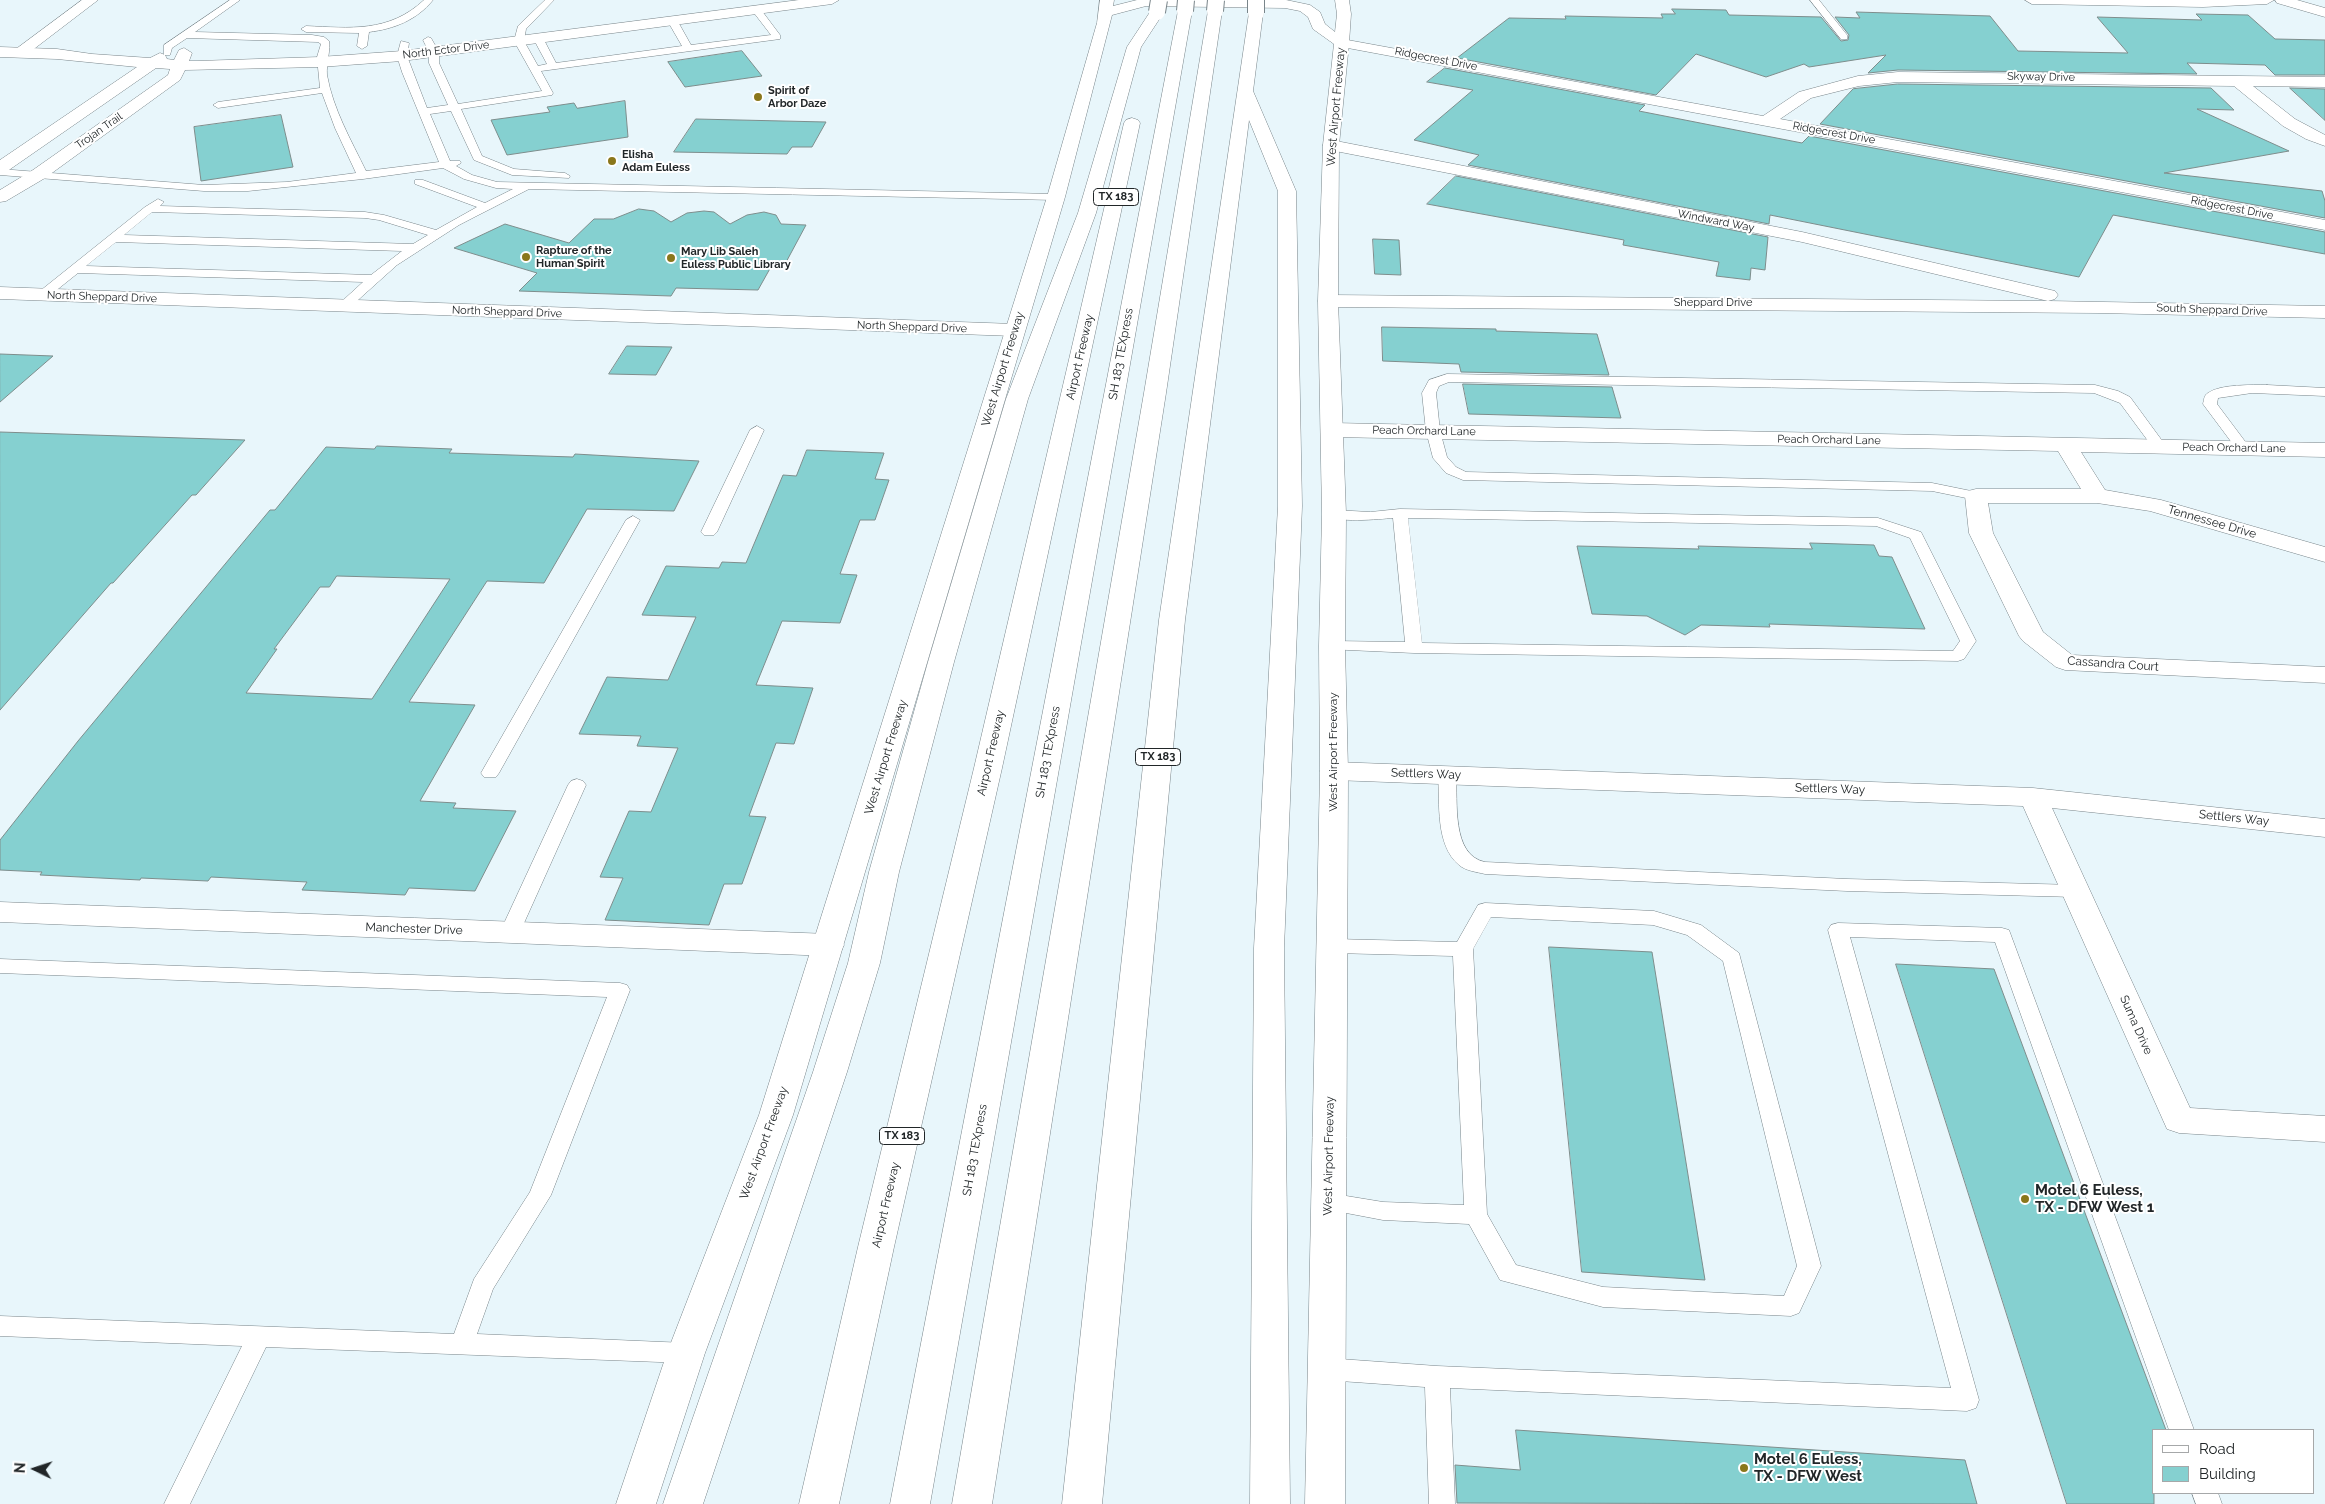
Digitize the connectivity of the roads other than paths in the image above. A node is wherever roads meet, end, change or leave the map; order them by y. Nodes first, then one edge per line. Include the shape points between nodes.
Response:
1 (91, 0) edge
2 (236, 0) edge
3 (429, 0) edge
4 (550, 0) edge
5 (731, 0) edge
6 (832, 0) edge
7 (1342, 0) edge
8 (1814, 0) edge
9 (2032, 0) edge
10 (2043, 0) edge
11 (2267, 0) edge
12 (2282, 0) edge
13 (1106, 6) edge
14 (1158, 6) edge
15 (1185, 6) edge
16 (1216, 6) edge
17 (1256, 6) edge
18 (756, 9) junction
19 (2325, 13) edge
20 (670, 14) junction
21 (198, 26) junction
22 (364, 31) junction
23 (520, 34) junction
24 (184, 35) junction
25 (1844, 37) dead end
26 (538, 38) junction
27 (1342, 43) junction
28 (362, 46) junction
29 (431, 46) junction
30 (688, 48) junction
31 (403, 49) junction
32 (0, 52) edge
33 (21, 52) junction
34 (57, 54) junction
35 (321, 56) junction
36 (177, 57) junction
37 (154, 62) junction
38 (553, 66) junction
39 (535, 69) junction
40 (2237, 80) junction
41 (2325, 82) edge
42 (324, 90) junction
43 (1246, 90) junction
44 (218, 104) dead end
45 (455, 108) junction
46 (424, 112) junction
47 (1767, 121) junction
48 (2325, 141) edge
49 (1330, 145) junction
50 (478, 158) junction
51 (446, 165) junction
52 (0, 168) edge
53 (0, 172) edge
54 (39, 174) junction
55 (547, 175) junction
56 (362, 176) junction
57 (827, 181) junction
58 (419, 182) dead end
59 (178, 185) junction
60 (526, 187) junction
61 (820, 192) junction
62 (1057, 192) junction
63 (0, 197) edge
64 (486, 207) junction
65 (149, 209) junction
66 (2325, 225) edge
67 (437, 234) junction
68 (114, 238) junction
69 (415, 248) junction
70 (76, 269) junction
71 (373, 279) junction
72 (0, 293) edge
73 (44, 294) junction
74 (1328, 301) junction
75 (344, 306) junction
76 (2098, 307) junction
77 (2325, 312) edge
78 (1014, 330) junction
79 (2325, 392) edge
80 (757, 430) dead end
81 (1332, 430) junction
82 (1432, 432) junction
83 (2065, 444) junction
84 (2159, 446) junction
85 (2243, 448) junction
86 (2325, 450) edge
87 (1976, 496) junction
88 (2097, 496) junction
89 (1400, 513) junction
90 (1334, 514) junction
91 (633, 520) dead end
92 (709, 532) dead end
93 (2325, 555) edge
94 (1332, 646) junction
95 (1414, 648) junction
96 (2325, 675) edge
97 (1334, 771) junction
98 (490, 773) dead end
99 (1446, 775) junction
100 (578, 785) dead end
101 (2033, 796) junction
102 (2325, 828) edge
103 (2076, 891) junction
104 (0, 912) edge
105 (510, 932) junction
106 (829, 945) junction
107 (1333, 946) junction
108 (1463, 949) junction
109 (0, 966) edge
110 (2325, 1129) edge
111 (1328, 1202) junction
112 (1476, 1215) junction
113 (0, 1326) edge
114 (259, 1336) junction
115 (462, 1344) junction
116 (686, 1353) junction
117 (1326, 1369) junction
118 (1436, 1377) junction
119 (2182, 1429) edge
120 (176, 1504) edge
121 (636, 1504) edge
122 (683, 1504) edge
123 (819, 1504) edge
124 (910, 1504) edge
125 (972, 1504) edge
126 (1082, 1504) edge
127 (1270, 1504) edge
128 (1325, 1504) edge
129 (1442, 1504) edge

1 - 33 main road
2 - 21 lane
3 - 22 lane via 409,17 392,25
4 - 23 lane
5 - 20 main road, North Ector Drive
6 - 18 main road, North Ector Drive
7 - 27 main road, West Airport Freeway
8 - 25 lane
9 - 10 main road
10 - 11 main road via 2203,3
12 - 19 main road
13 - 27 main road via 1146,2 1285,4 1305,8 1315,15 1318,26
13 - 62 main road, West Airport Freeway
14 - 122 main road via 1134,47 1087,213 1017,399 884,872 864,963
14 - 123 main road, Airport Freeway / TX 183
15 - 124 main road, SH 183 TEXpress
16 - 125 main road
17 - 43 main road, TX 183
18 - 20 main road, North Ector Drive
18 - 30 lane via 777,37
20 - 23 main road, North Ector Drive
20 - 26 main road, North Ector Drive
20 - 30 lane
21 - 22 lane
21 - 24 lane
22 - 28 lane
23 - 26 main road, North Ector Drive
23 - 29 main road, North Ector Drive
23 - 39 lane
24 - 35 lane via 321,39 326,43
24 - 36 lane via 167,47
26 - 38 lane
27 - 47 main road, Ridgecrest Drive
27 - 49 main road, West Airport Freeway
28 - 31 main road, North Ector Drive
28 - 35 main road, North Ector Drive
29 - 31 main road, North Ector Drive
29 - 45 lane via 434,63
30 - 38 lane
31 - 35 main road, North Ector Drive
31 - 46 lane
32 - 33 main road, North Ector Drive
33 - 34 main road, North Ector Drive
34 - 36 main road, North Ector Drive
34 - 37 main road, North Ector Drive
35 - 36 main road, North Ector Drive via 231,66
35 - 42 lane
36 - 37 main road, Trojan Trail
36 - 54 main road, Trojan Trail via 175,77
37 - 52 main road, Trojan Trail
38 - 39 lane
39 - 45 lane via 548,93
40 - 41 main road, Skyway Drive
40 - 47 main road, Skyway Drive via 1928,76 1874,79 1805,95
40 - 48 main road via 2276,115
42 - 44 lane
42 - 56 lane
43 - 126 main road, TX 183 via 1172,620
43 - 127 main road via 1287,191 1290,506 1269,948
45 - 46 lane
45 - 50 lane
46 - 51 lane
47 - 66 main road, Ridgecrest Drive
49 - 74 main road, West Airport Freeway
49 - 76 main road, Windward Way via 1802,238
50 - 51 lane
50 - 55 lane via 512,172
51 - 56 lane
51 - 60 lane via 468,177 496,185
53 - 54 lane
54 - 59 lane
54 - 63 main road, Trojan Trail
55 - 57 lane
55 - 60 lane
56 - 59 lane via 248,188
57 - 61 lane
57 - 62 lane
58 - 64 lane
59 - 65 lane
60 - 61 lane
60 - 64 lane
61 - 62 lane
62 - 78 main road, West Airport Freeway
64 - 67 lane
65 - 67 lane via 364,215
65 - 68 lane
67 - 69 lane
68 - 69 lane
68 - 70 lane
69 - 71 lane
70 - 71 lane
70 - 73 lane
71 - 75 lane
72 - 73 main road, North Sheppard Drive
73 - 75 main road, North Sheppard Drive
74 - 76 main road, Sheppard Drive
74 - 81 main road, West Airport Freeway
75 - 78 main road, North Sheppard Drive
76 - 77 main road, South Sheppard Drive
78 - 106 main road, West Airport Freeway
79 - 85 lane via 2240,390 2212,396 2210,404
80 - 92 lane
81 - 82 main road, Peach Orchard Lane
81 - 90 main road, West Airport Freeway
82 - 83 main road, Peach Orchard Lane
82 - 84 lane via 1429,393 1434,382 1447,378 1842,384 2095,389 2126,400
82 - 87 lane via 1440,458 1451,470 1473,477 1932,487
83 - 84 main road, Peach Orchard Lane
83 - 88 main road
84 - 85 main road, Peach Orchard Lane
85 - 86 main road, Peach Orchard Lane
87 - 88 main road
87 - 96 main road, Cassandra Court via 1981,533 2032,636 2065,662
88 - 93 main road, Tennessee Drive via 2153,505
89 - 90 lane via 1370,516
89 - 95 lane
89 - 95 lane via 1878,522 1916,535 1968,641 1958,656
90 - 94 main road, West Airport Freeway
91 - 98 lane
94 - 95 lane
94 - 97 main road, West Airport Freeway
97 - 99 main road, Settlers Way
97 - 107 main road, West Airport Freeway
99 - 101 main road, Settlers Way
99 - 103 lane via 1452,843 1465,860 1498,870
100 - 105 lane
101 - 102 main road, Settlers Way
101 - 103 main road, Suma Drive
103 - 110 main road, Suma Drive via 2179,1120
104 - 105 main road, Manchester Drive
105 - 106 main road, Manchester Drive
106 - 116 main road, West Airport Freeway via 776,1115
107 - 108 lane
107 - 111 main road, West Airport Freeway
108 - 112 lane
108 - 112 lane via 1485,910 1654,918 1694,930 1732,958 1809,1266 1791,1306 1603,1297 1508,1273
109 - 115 lane via 620,990 540,1195 482,1286
111 - 112 lane via 1383,1211
111 - 117 main road, West Airport Freeway
113 - 114 lane
114 - 115 lane
114 - 120 lane
115 - 116 lane
116 - 121 main road, West Airport Freeway
117 - 118 lane
117 - 128 main road, West Airport Freeway
118 - 119 lane via 1966,1400 1838,930 2002,934
118 - 129 lane

